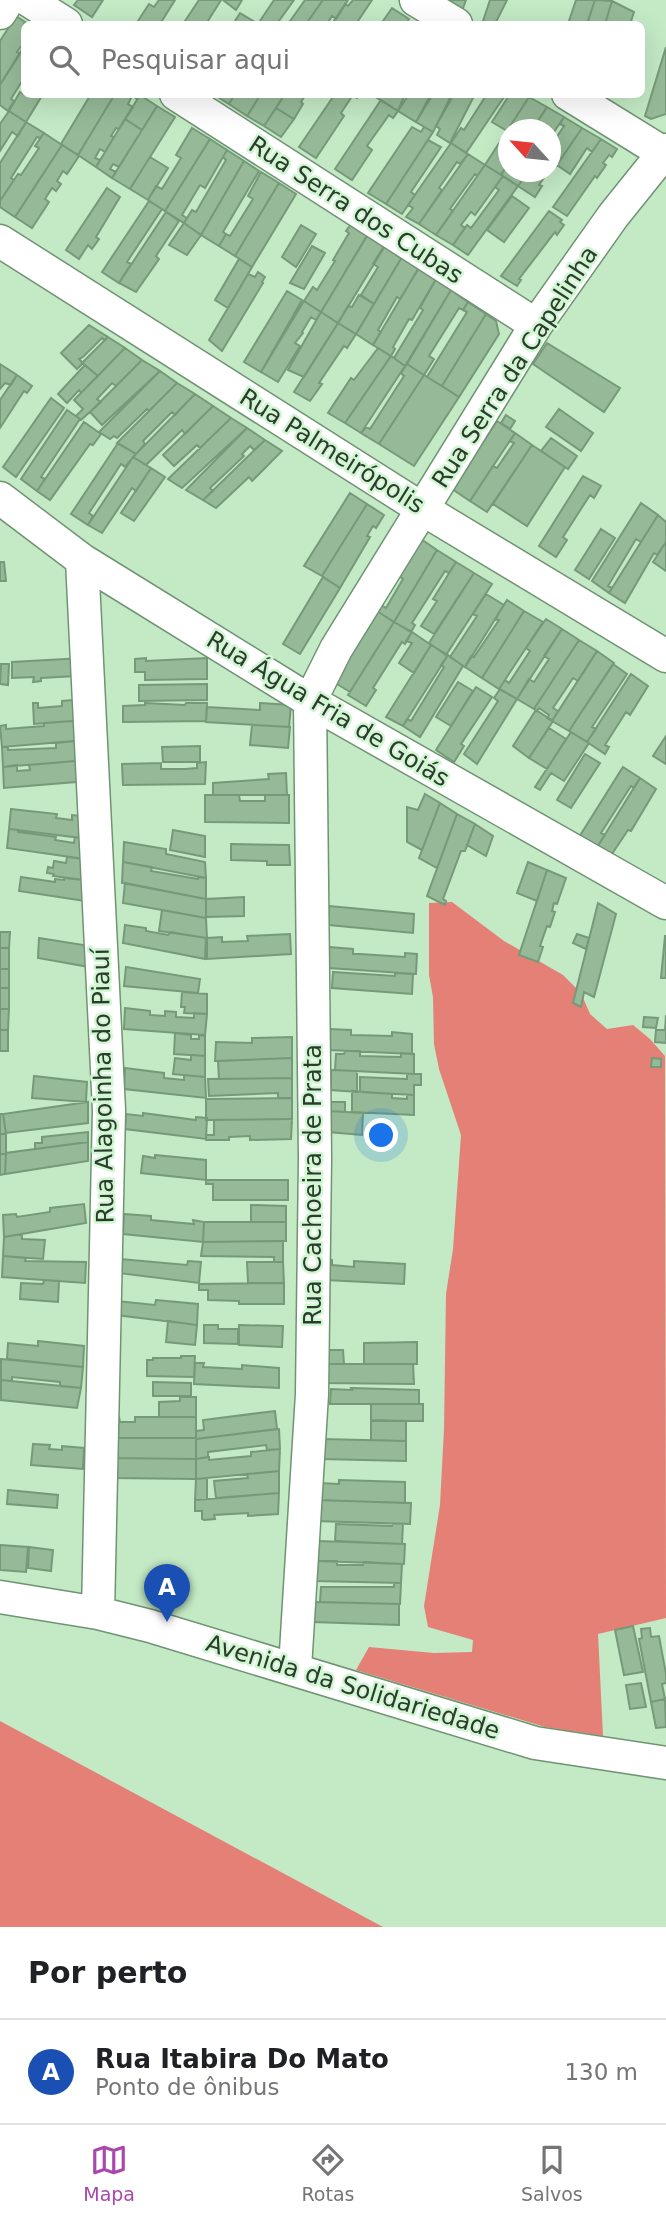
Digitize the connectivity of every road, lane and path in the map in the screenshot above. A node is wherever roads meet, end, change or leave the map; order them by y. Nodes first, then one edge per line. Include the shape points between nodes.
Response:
1 (8, 0) edge
2 (28, 0) edge
3 (416, 0) edge
4 (0, 13) edge
5 (61, 21) edge
6 (451, 21) edge
7 (182, 98) edge
8 (575, 98) edge
9 (664, 151) edge
10 (0, 241) edge
11 (537, 325) junction
12 (0, 498) edge
13 (424, 510) junction
14 (82, 560) junction
15 (666, 656) edge
16 (310, 701) junction
17 (666, 903) edge
18 (0, 1597) edge
19 (98, 1613) junction
20 (295, 1668) junction
21 (663, 1762) edge

1 - 4 street
2 - 5 street
3 - 6 street
7 - 11 street, Rua Serra dos Cubas
8 - 9 street
9 - 11 street, Rua Serra da Capelinha via 612,216
10 - 13 street, Rua Palmeirópolis
11 - 13 street, Rua Serra da Capelinha
12 - 14 street, Rua Água Fria de Goiás
13 - 15 street, Rua Palmeirópolis
13 - 16 street, Rua Serra da Capelinha via 336,649
14 - 16 street, Rua Água Fria de Goiás
14 - 19 street, Rua Alagoinha do Piauí via 109,1110
16 - 17 street, Rua Água Fria de Goiás
16 - 20 street, Rua Cachoeira de Prata via 315,1120 312,1394
18 - 19 street, Avenida da Solidariedade
19 - 20 street, Avenida da Solidariedade
20 - 21 street, Avenida da Solidariedade via 535,1743

